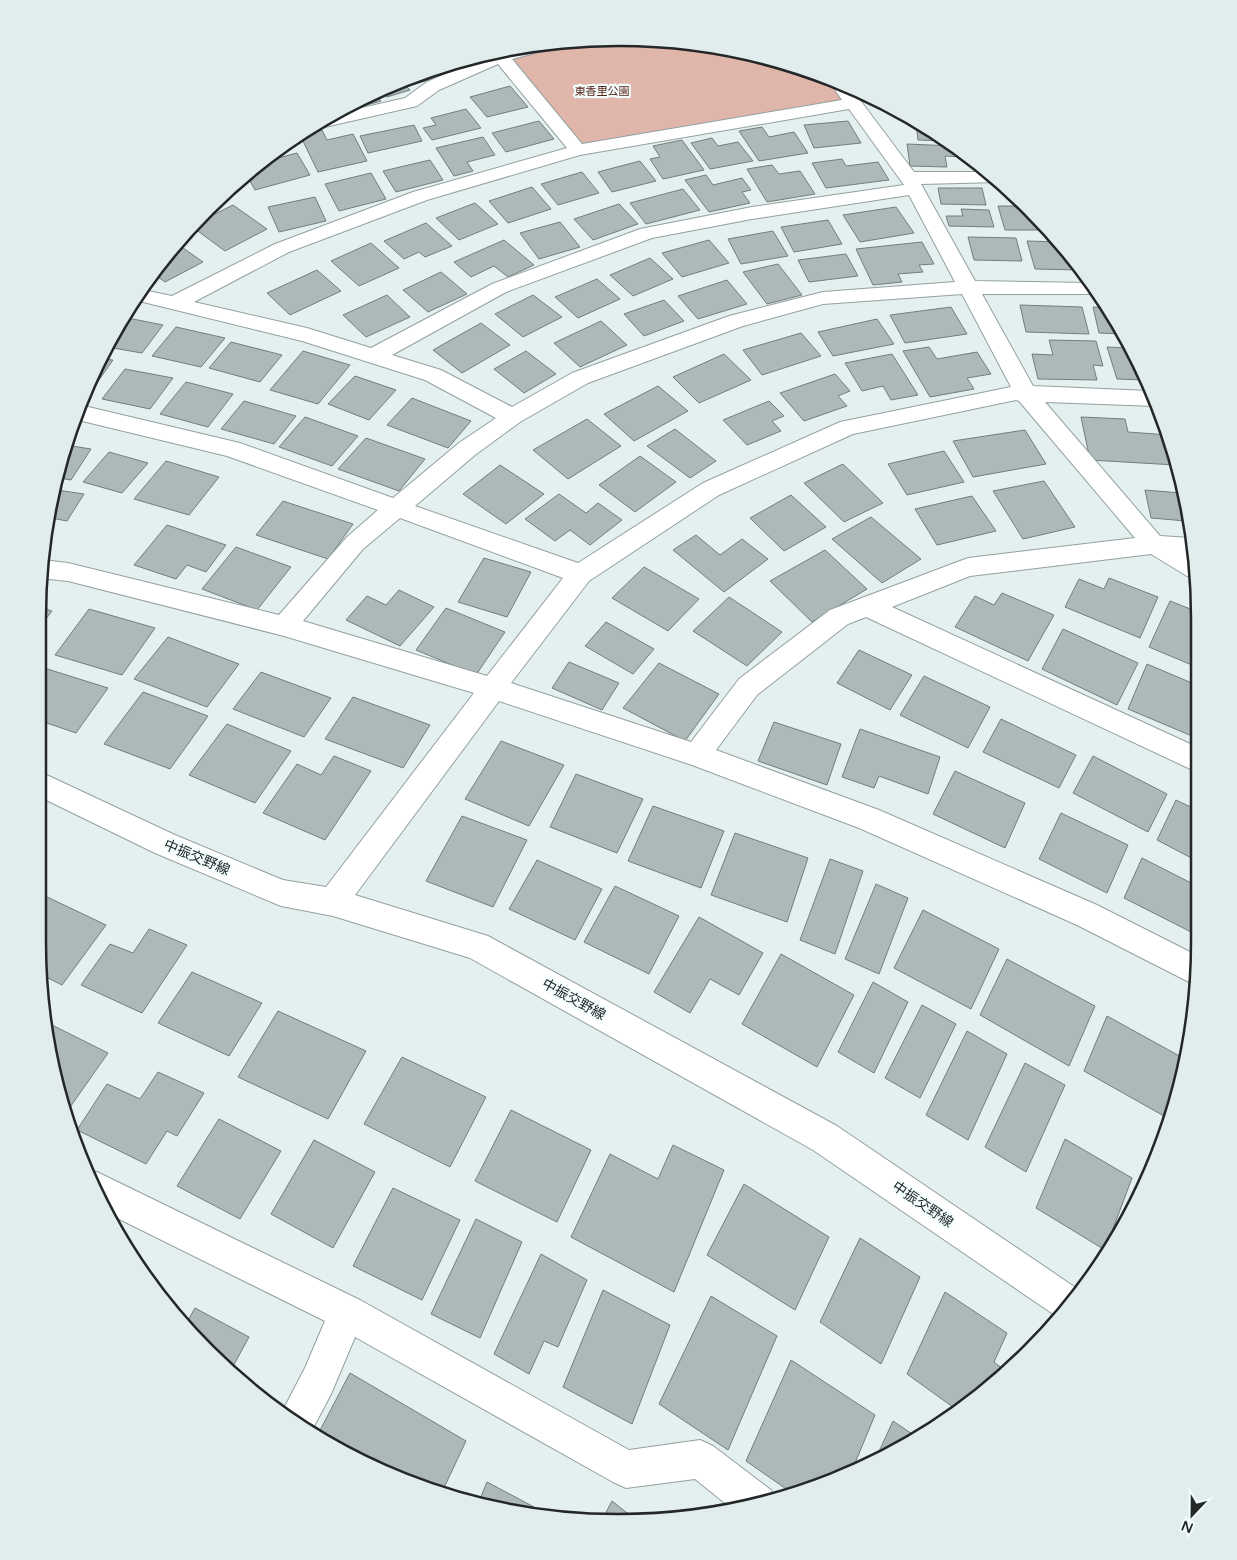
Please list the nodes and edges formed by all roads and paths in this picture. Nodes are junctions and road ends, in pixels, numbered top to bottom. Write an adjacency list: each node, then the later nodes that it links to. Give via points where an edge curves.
1 (501, 58): 6 (street)
2 (480, 64): 5 (street, via 433,86 411,102)
3 (846, 94): 4 (street)
4 (852, 103): 6 (street); 8 (street)
5 (341, 118)
6 (578, 150): 12 (street, via 420,196 282,248)
7 (984, 179): 8 (street)
8 (912, 184): 9 (street); 13 (street, via 647,233 499,288)
9 (967, 287): 10 (street); 14 (street); 17 (street, via 823,298 736,321 580,378)
10 (1085, 289)
11 (146, 297): 12 (street)
12 (175, 303): 13 (street, via 307,335)
13 (373, 356): 17 (street, via 433,375)
14 (1026, 394): 15 (street); 19 (street); 23 (street, via 1016,393 848,427 712,489)
15 (1146, 399)
16 (85, 414): 18 (street, via 232,449)
17 (512, 417): 18 (street, via 467,449)
18 (397, 508): 23 (street); 25 (street, via 355,544)
19 (1154, 545): 20 (street); 21 (street); 24 (street, via 968,567)
20 (1186, 547)
21 (1188, 565)
22 (48, 570): 25 (street)
23 (580, 574): 26 (street)
24 (867, 606): 27 (street, via 839,617 748,687); 28 (street)
25 (284, 626): 26 (street)
26 (493, 688): 27 (street); 30 (street)
27 (697, 755): 31 (street, via 869,819 1086,915)
28 (1191, 757)
29 (46, 787): 30 (street, 中振交野線, via 166,844 281,893)
30 (333, 902): 33 (street, 中振交野線, via 477,946 825,1138)
31 (1190, 968)
32 (104, 1193): 34 (street)
33 (1064, 1300)
34 (347, 1313): 35 (street); 36 (street, via 626,1469 700,1459)
35 (300, 1416)
36 (750, 1498)

